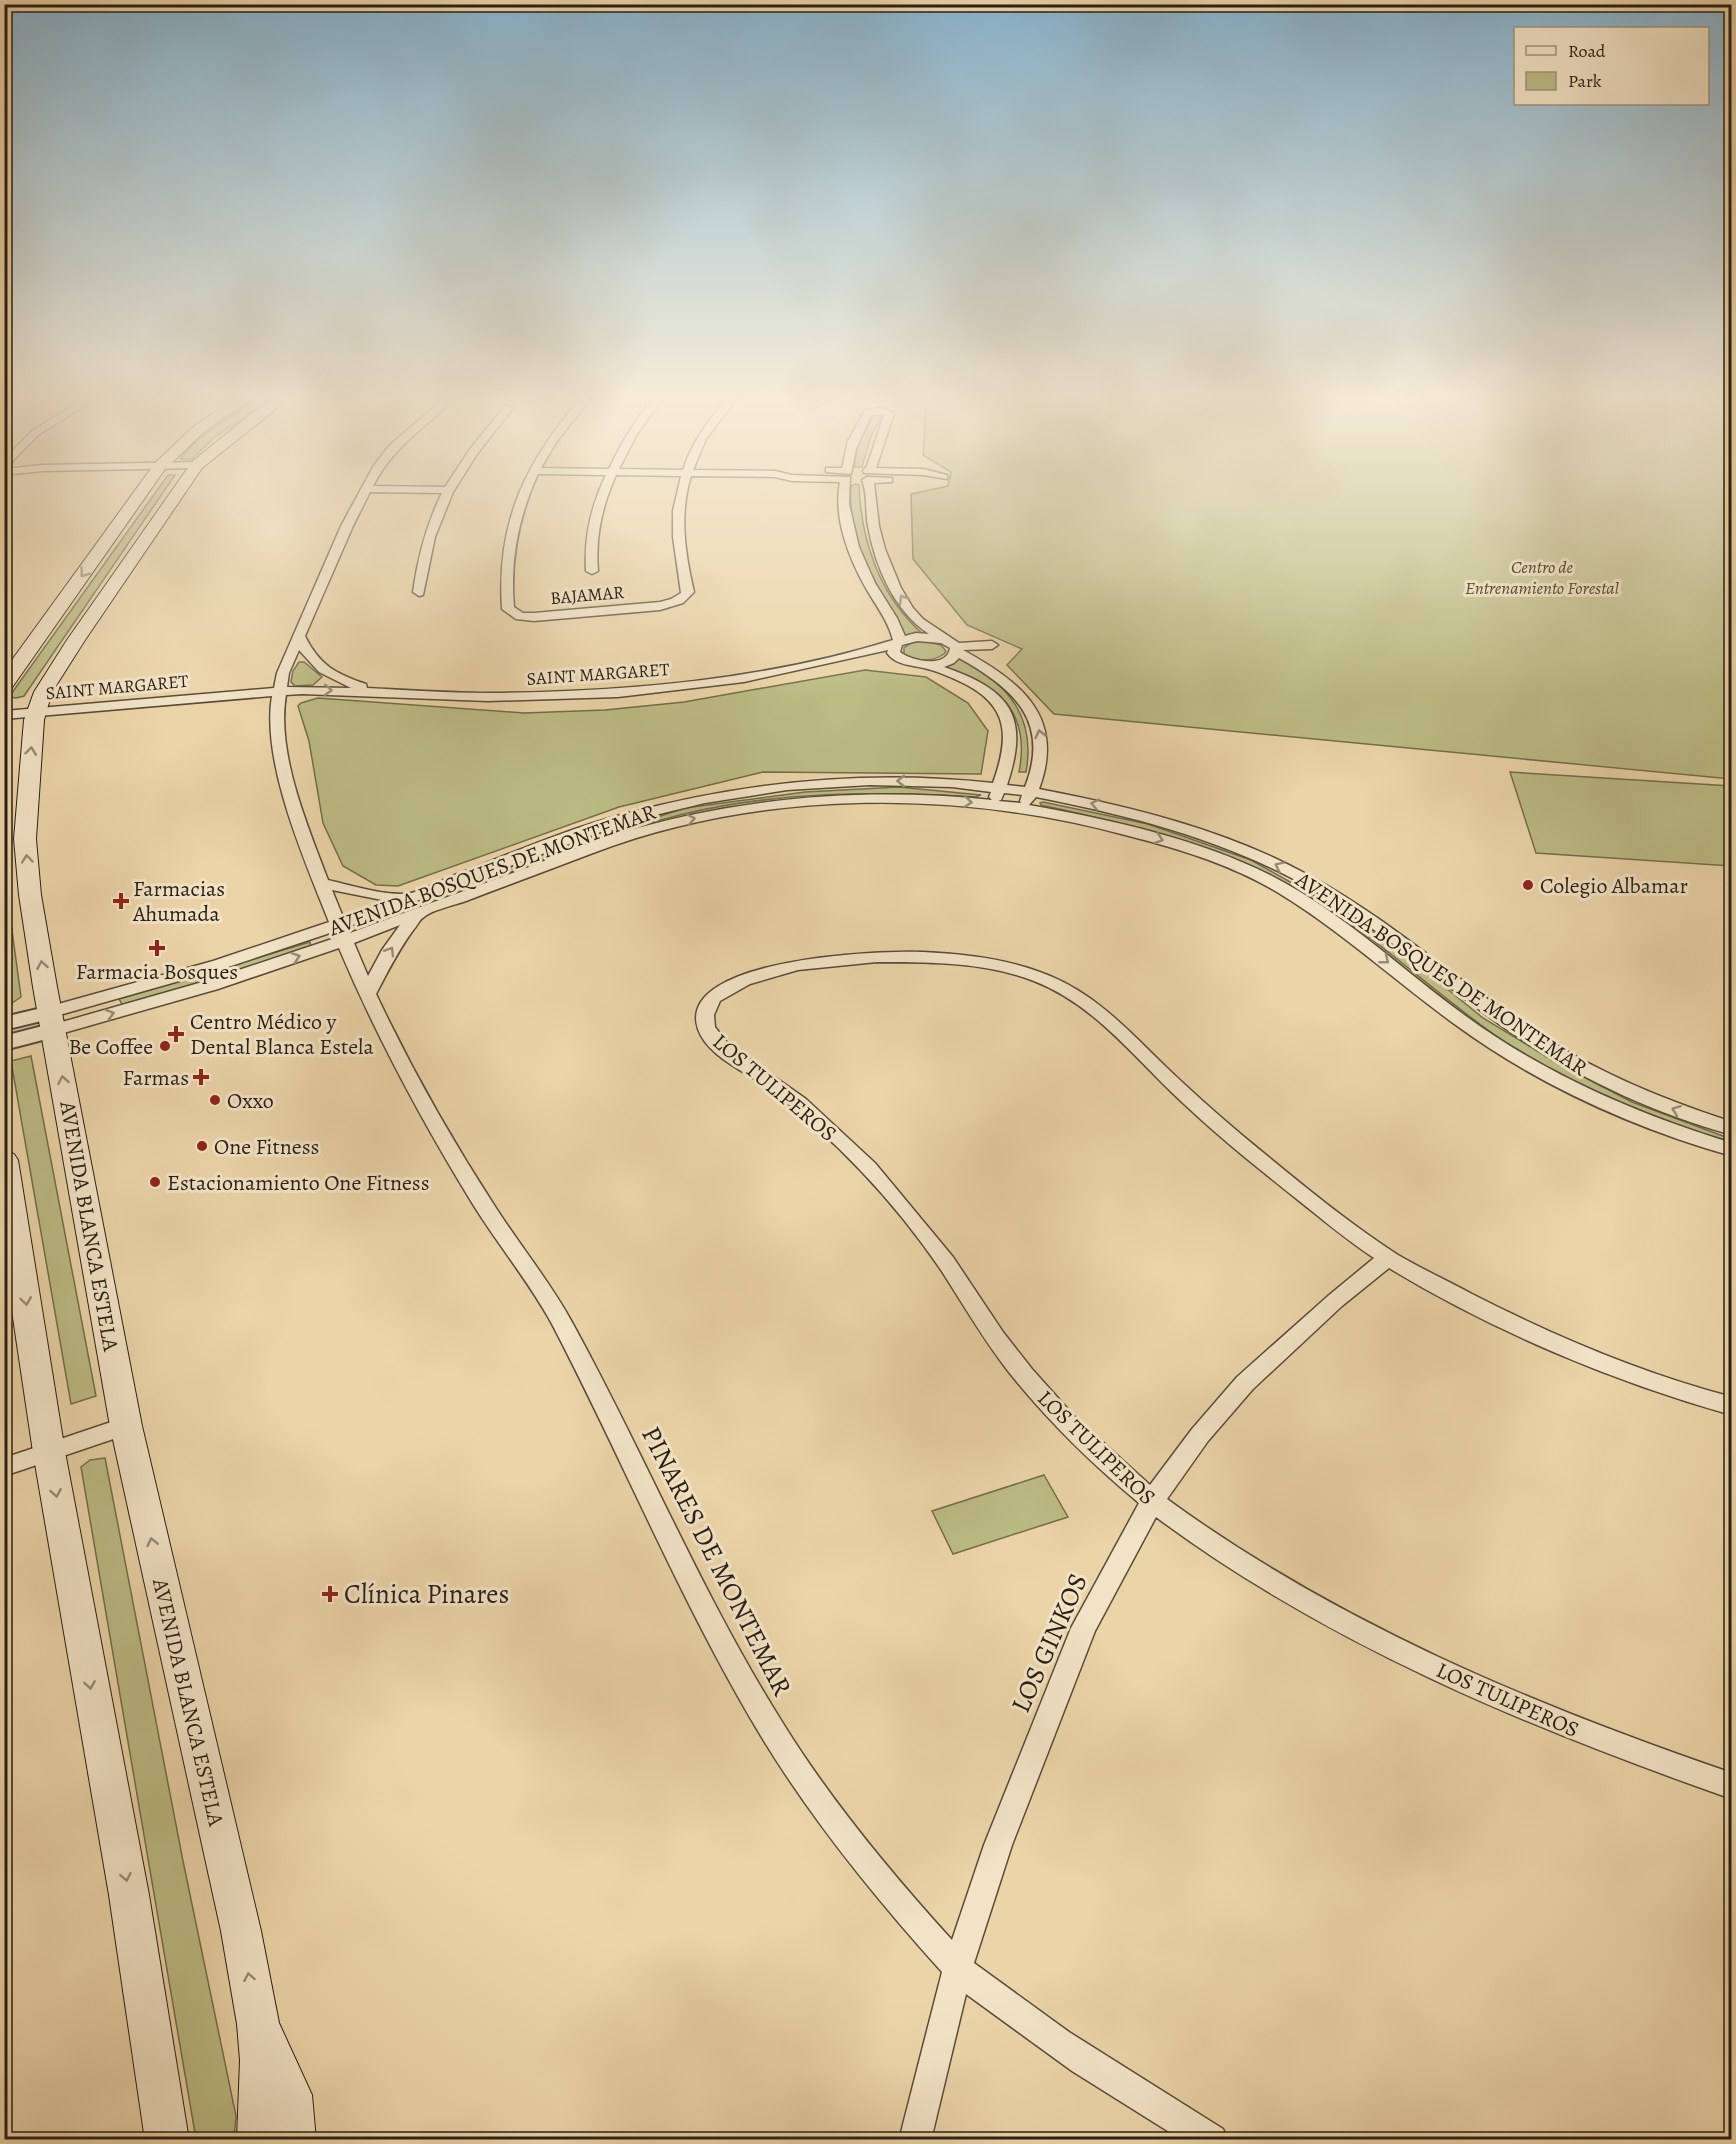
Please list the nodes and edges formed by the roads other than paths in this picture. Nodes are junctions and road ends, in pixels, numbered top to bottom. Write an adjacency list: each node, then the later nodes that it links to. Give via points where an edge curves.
1 (140, 494): 20 (main road, one-way to 20)
2 (177, 494): 23 (main road, AVENIDA BLANCA ESTELA, via 76,640 43,692)
3 (363, 494): 12 (street, PINARES DE MONTEMAR)
4 (445, 494): 11 (street, via 425,549)
5 (525, 494): 7 (street, BAJAMAR, via 515,519 504,583 510,611 534,617 660,606 686,596 677,522)
6 (601, 494): 10 (street, via 590,538)
7 (683, 494)
8 (847, 494): 14 (street, via 846,516 853,547 869,584 896,623)
9 (871, 494): 13 (street, one-way to 9, via 916,619 891,576 873,527)
10 (592, 571)
11 (418, 592)
12 (300, 638): 21 (street, PINARES DE MONTEMAR); 22 (street, SAINT MARGARET, via 303,649 323,669)
13 (944, 639): 14 (street, SAINT MARGARET, via 916,637); 16 (street)
14 (899, 642): 17 (street, via 893,653); 18 (street, SAINT MARGARET)
15 (992, 645): 16 (street)
16 (956, 649): 19 (street, via 955,656 944,662); 26 (street, one-way to 16, via 1042,756 1038,723 1006,683)
17 (904, 661): 18 (street, SAINT MARGARET); 19 (street, SAINT MARGARET)
18 (820, 662): 22 (street, SAINT MARGARET, via 734,679 607,694 488,697)
19 (926, 665): 25 (street, SAINT MARGARET, via 974,683 1004,709 1012,738)
20 (4, 685)
21 (278, 692): 22 (street, SAINT MARGARET, one-way to 22); 23 (street, SAINT MARGARET); 29 (street, PINARES DE MONTEMAR, via 280,732 291,792)
22 (377, 692)
23 (36, 711): 24 (street, SAINT MARGARET); 35 (main road, AVENIDA BLANCA ESTELA, one-way to 23, via 30,895 25,840)
24 (4, 715)
25 (1000, 787): 26 (street, AVENIDA BOSQUES DE MONTEMAR); 27 (street, SAINT MARGARET); 30 (street, AVENIDA BOSQUES DE MONTEMAR, one-way to 30, via 920,781 849,782 715,797 593,828)
26 (1032, 791): 28 (street); 38 (street, AVENIDA BOSQUES DE MONTEMAR, one-way to 26, via 1652,1100 1564,1058 1511,1024 1362,914 1275,864 1175,825)
27 (994, 804): 28 (street, AVENIDA BOSQUES DE MONTEMAR); 31 (street, AVENIDA BOSQUES DE MONTEMAR, one-way to 27, via 619,838 720,813 857,799)
28 (1024, 808): 39 (street, AVENIDA BOSQUES DE MONTEMAR, one-way to 39, via 1126,829 1186,848 1277,885 1330,919 1460,1019 1524,1061 1600,1101)
29 (321, 883): 30 (street); 32 (street, PINARES DE MONTEMAR)
30 (407, 898): 32 (street, AVENIDA BOSQUES DE MONTEMAR)
31 (418, 914): 33 (street, AVENIDA BOSQUES DE MONTEMAR); 34 (street, AVENIDA BOSQUES DE MONTEMAR, one-way to 31, via 390,950)
32 (337, 924): 33 (street, PINARES DE MONTEMAR); 35 (street, AVENIDA BOSQUES DE MONTEMAR, via 165,979)
33 (344, 941): 34 (street, PINARES DE MONTEMAR); 35 (street, AVENIDA BOSQUES DE MONTEMAR, one-way to 33, via 212,985)
34 (368, 993): 49 (street, PINARES DE MONTEMAR, via 409,1079 483,1204 556,1311 754,1701 842,1832)
35 (52, 1021): 36 (street, AVENIDA BOSQUES DE MONTEMAR); 37 (street, AVENIDA BOSQUES DE MONTEMAR); 44 (main road, AVENIDA BLANCA ESTELA, one-way to 35)
36 (4, 1024)
37 (4, 1043)
38 (1731, 1129)
39 (1731, 1150)
40 (4, 1160): 41 (main road)
41 (10, 1224): 45 (main road, one-way to 45)
42 (1388, 1258): 43 (street, LOS TULIPEROS, via 1556,1344); 47 (street, LOS GINKOS, via 1245,1383 1200,1435); 47 (street, LOS TULIPEROS, via 1219,1126 1090,1004 1041,977 977,962 865,958 808,963 720,991 706,1011 705,1022 715,1042 804,1107 859,1159 944,1260 990,1330 1035,1387 1097,1452)
43 (1731, 1406)
44 (126, 1426): 45 (street); 50 (main road, AVENIDA BLANCA ESTELA, one-way to 44, via 241,1931)
45 (49, 1452): 46 (street); 51 (main road, one-way to 51, via 129,1895)
46 (4, 1467)
47 (1152, 1501): 48 (street, LOS TULIPEROS, via 1264,1580 1392,1648 1610,1743); 49 (street, LOS GINKOS, via 1084,1628 998,1845)
48 (1731, 1786)
49 (957, 1969): 54 (street, LOS GINKOS); 55 (street, PINARES DE MONTEMAR, via 1116,2082)
50 (258, 2024): 52 (main road, AVENIDA BLANCA ESTELA, via 262,2061); 53 (main road, via 290,2095)
51 (168, 2139)
52 (259, 2139)
53 (294, 2139)
54 (915, 2139)
55 (1212, 2139)

